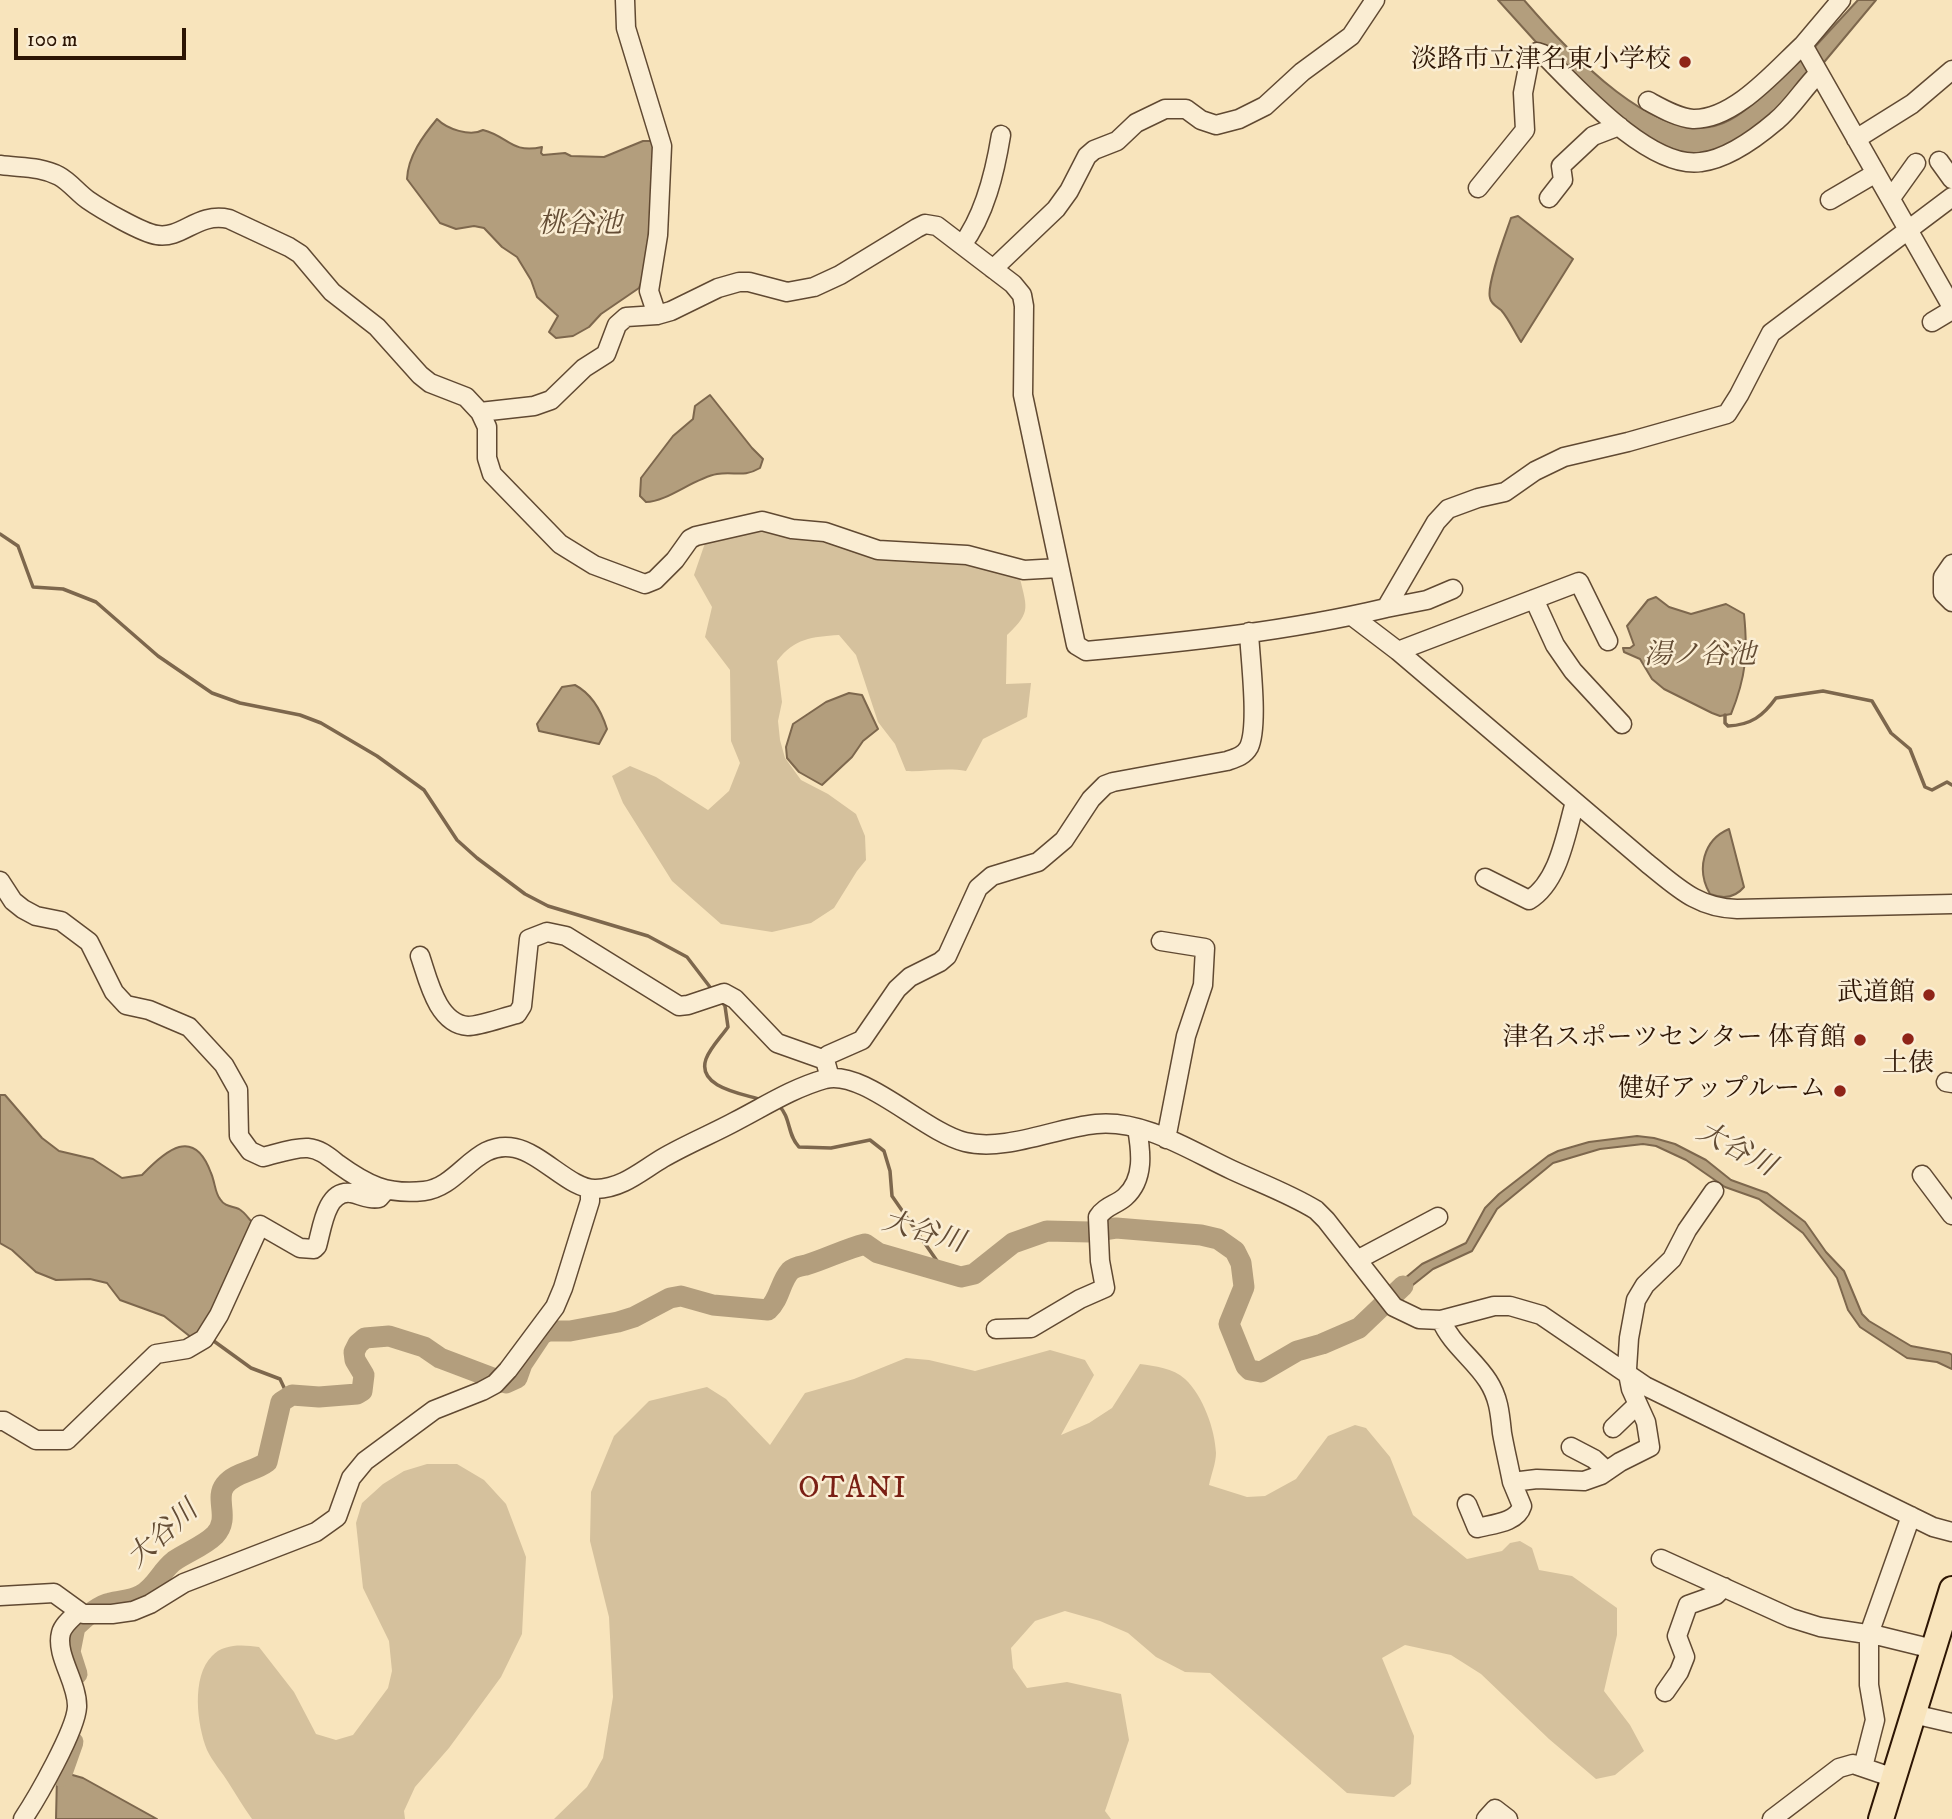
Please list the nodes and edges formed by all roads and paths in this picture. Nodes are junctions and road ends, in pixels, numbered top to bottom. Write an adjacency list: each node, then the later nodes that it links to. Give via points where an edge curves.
1 (625, 0): 25 (street, via 626,28 662,146 658,235 649,291)
2 (1375, 0): 23 (street, via 1351,36 1265,106 1216,125 1186,109 1165,109 1136,122 1117,141 1094,150 1056,209)
3 (1842, 0): 4 (street)
4 (1805, 48): 6 (street); 7 (street, via 1723,113 1691,119)
5 (1952, 70): 10 (street, via 1912,104)
6 (1817, 73): 8 (street, via 1772,125 1701,163 1675,161); 10 (street)
7 (1648, 101)
8 (1619, 127): 16 (street, via 1537,52 1530,57 1523,93 1525,130); 18 (street, via 1594,136 1560,166 1563,180)
9 (1001, 135): 22 (street, via 979,216)
10 (1856, 139): 14 (street)
11 (1940, 161): 15 (street)
12 (1916, 163): 19 (street)
13 (0, 165): 27 (street, via 58,176 91,202 149,233 166,235 219,216 289,247 310,263 332,292 377,327 420,375 466,397)
14 (1876, 173): 19 (street); 20 (street)
15 (1952, 179)
16 (1478, 188)
17 (1952, 197): 21 (street)
18 (1549, 198)
19 (1891, 198): 21 (street)
20 (1830, 200)
21 (1909, 228): 24 (street); 33 (street, via 1771,333 1727,414 1564,457 1505,492 1448,509)
22 (962, 245): 23 (street); 25 (street, via 941,228 925,224 814,287 787,292 739,282)
23 (993, 269): 29 (street, via 1013,285 1023,301 1023,395)
24 (1952, 306): 26 (street)
25 (657, 316): 27 (street, via 622,319 606,354 551,400)
26 (1932, 322)
27 (480, 412): 29 (street, via 487,427 492,474 560,544 594,565 645,584 655,580 690,539 762,522 825,532 878,550 967,555 1024,570)
28 (1952, 564): 32 (street, via 1943,577 1943,593)
29 (1059, 568): 35 (street, via 1076,645 1086,651)
30 (1453, 589): 33 (street)
31 (1534, 599): 36 (street, via 1579,582); 37 (street); 38 (street, via 1573,671)
32 (1952, 602)
33 (1386, 608): 34 (street)
34 (1352, 616): 35 (street); 37 (street)
35 (1249, 632): 45 (street, via 1253,723 1251,741 1243,754 1105,785 1065,840 1038,862 992,876 978,888 947,956 910,976 862,1040 831,1053)
36 (1608, 641)
37 (1398, 651): 39 (street)
38 (1622, 724)
39 (1575, 802): 40 (street, via 1551,876 1538,894 1529,900); 42 (street, via 1668,880 1706,905 1737,909)
40 (1485, 878)
41 (0, 881): 50 (street, via 23,909 61,921 89,942 114,992 126,1005 189,1027 224,1065 238,1090 239,1136 250,1151 262,1157 307,1148 322,1152 362,1181)
42 (1952, 904)
43 (1161, 941): 47 (street, via 1205,948 1203,985 1186,1036)
44 (419, 956): 45 (street, via 437,1003 451,1021 468,1026 517,1014 522,1006 529,939 547,932 566,936 679,1006 724,993 777,1043)
45 (827, 1069): 46 (street, via 964,1142 987,1146 1096,1124); 49 (street, via 615,1187)
46 (1137, 1128): 47 (street); 56 (street, via 1141,1165 1128,1194 1098,1217 1105,1287 1031,1328)
47 (1166, 1139): 54 (street, via 1316,1210)
48 (1922, 1175): 52 (street)
49 (590, 1189): 50 (street, via 532,1155 503,1147 484,1151 438,1188); 71 (street, via 555,1307 508,1370 495,1384 434,1410 365,1461 351,1478 337,1517 317,1532 184,1583 133,1611)
50 (386, 1191): 59 (street, via 373,1199 347,1192 339,1195 328,1209 314,1249 300,1248 260,1225 204,1339 187,1349 156,1354 67,1440 36,1440)
51 (1714, 1191): 57 (street, via 1672,1259 1636,1300)
52 (1952, 1215)
53 (1438, 1217): 54 (street)
54 (1357, 1260): 55 (street, via 1394,1307 1419,1319)
55 (1441, 1320): 57 (street, via 1494,1306 1526,1309); 63 (street, via 1490,1383 1502,1415)
56 (996, 1329)
57 (1628, 1374): 58 (street); 65 (street, via 1681,1405)
58 (1637, 1405): 60 (street); 62 (street, via 1646,1422 1650,1447)
59 (0, 1421)
60 (1613, 1428)
61 (1572, 1447): 62 (street)
62 (1607, 1471): 63 (street, via 1584,1481)
63 (1512, 1482): 64 (street, via 1522,1506 1511,1519 1477,1528)
64 (1467, 1504)
65 (1911, 1516): 66 (street); 72 (street)
66 (1952, 1532)
67 (1661, 1559): 68 (street)
68 (1724, 1587): 72 (street, via 1791,1618); 74 (street, via 1716,1595 1688,1605 1677,1636 1685,1657)
69 (1952, 1589): 73 (highway)
70 (0, 1595): 71 (street, via 54,1592)
71 (78, 1612): 79 (street, via 61,1630 60,1643 77,1708 69,1735)
72 (1869, 1634): 73 (street); 77 (street, via 1869,1685 1875,1720)
73 (1933, 1649): 75 (highway)
74 (1665, 1692)
75 (1913, 1714): 76 (street); 78 (highway)
76 (1952, 1723)
77 (1863, 1768): 78 (street); 82 (street, via 1853,1764 1839,1768)
78 (1894, 1778): 83 (highway)
79 (23, 1819)
80 (1486, 1819): 81 (street, via 1495,1809)
81 (1507, 1819)
82 (1772, 1819)
83 (1881, 1819)

